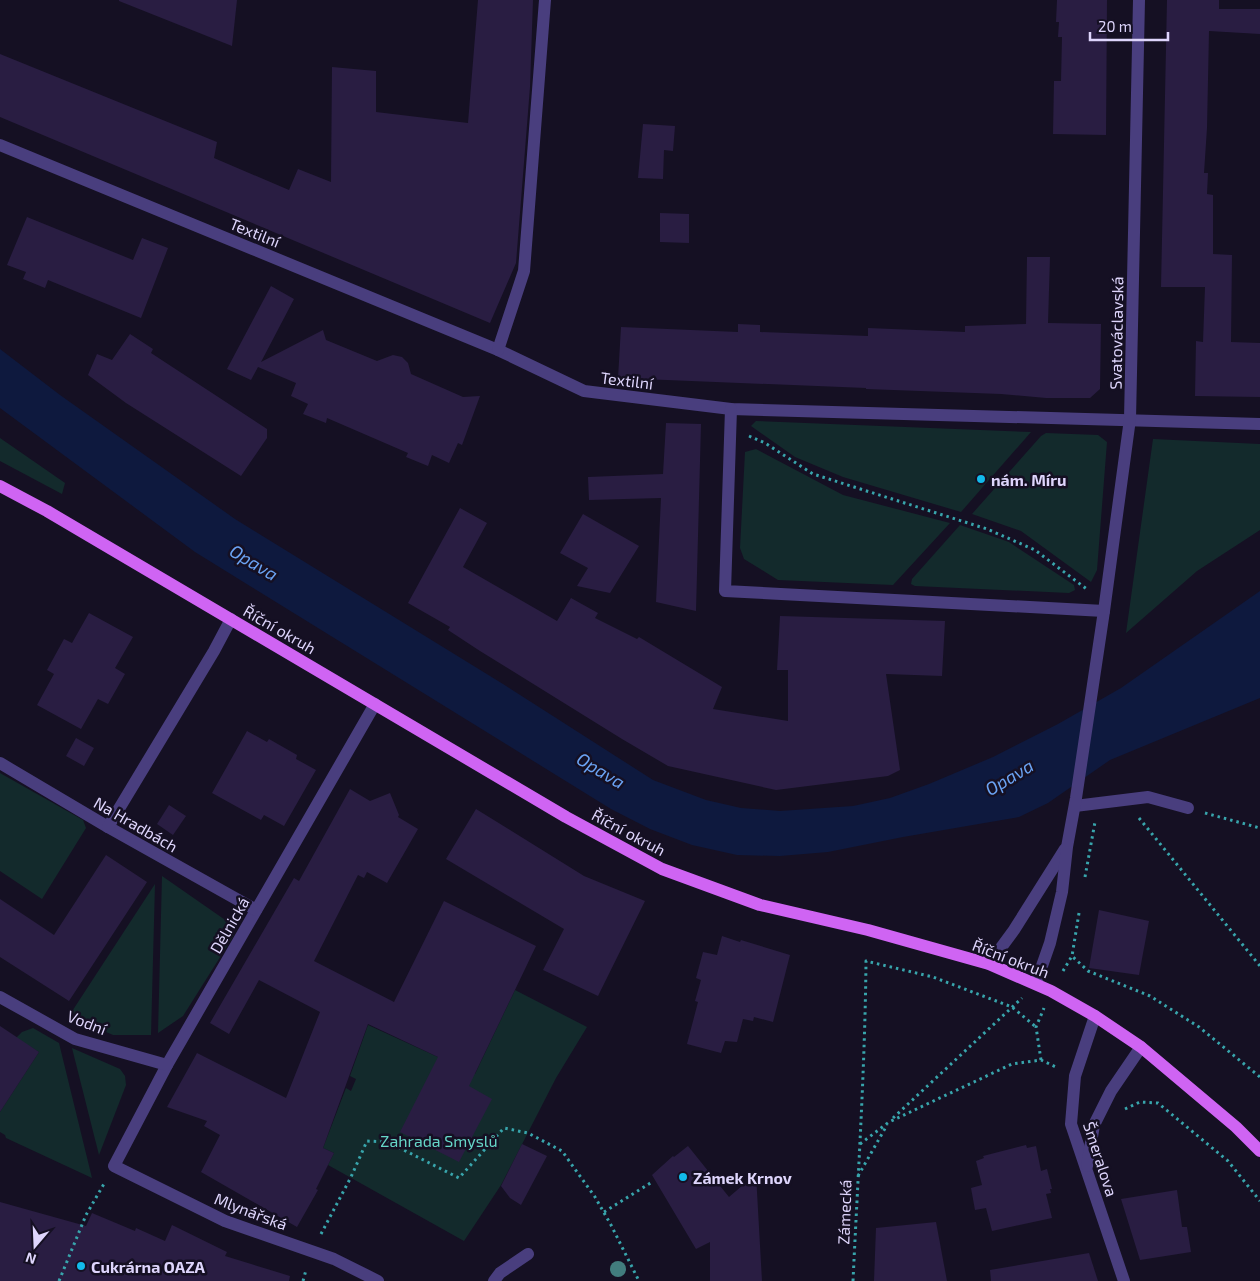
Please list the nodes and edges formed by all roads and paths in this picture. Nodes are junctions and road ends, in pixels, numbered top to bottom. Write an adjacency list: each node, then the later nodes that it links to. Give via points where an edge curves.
1 (545, 0): 4 (street, via 524,271)
2 (1138, 0): 6 (street, Svatováclavská)
3 (0, 145): 4 (street, Textilní)
4 (498, 350): 5 (street, Textilní, via 584,391)
5 (731, 409): 6 (street); 8 (street)
6 (1130, 419): 7 (street); 10 (street, Svatováclavská)
7 (1260, 424)
8 (730, 427): 10 (path, via 765,443 813,474 987,528 1035,550 1089,590); 10 (street, via 725,591)
9 (0, 486): 11 (main road, Říční okruh)
10 (1104, 611): 15 (street, Svatováclavská)
11 (231, 619): 12 (main road, Říční okruh); 18 (street)
12 (375, 704): 23 (street, Dělnická); 24 (main road, Říční okruh, via 566,817 662,868 760,905 868,930)
13 (0, 764): 18 (street, Na Hradbách)
14 (1124, 800): 16 (street); 17 (street, via 1148,797); 25 (path)
15 (1076, 802): 16 (street); 20 (street)
16 (1098, 803): 21 (path)
17 (1188, 808): 19 (path)
18 (108, 827): 23 (street, Na Hradbách)
19 (1260, 828)
20 (1067, 847): 24 (street); 26 (street, via 1062,892)
21 (1085, 879)
22 (1080, 908): 34 (path, via 1072,956 1088,971 1150,996 1199,1027)
23 (256, 910): 32 (street, Dělnická)
24 (989, 964): 26 (main road, Říční okruh)
25 (1260, 966)
26 (1036, 983): 28 (path); 29 (main road, Říční okruh)
27 (0, 997): 32 (street, Vodní, via 76,1039)
28 (1012, 1008): 30 (path); 38 (path); 39 (path, Zámecká, via 933,977 866,961 865,1060)
29 (1095, 1016): 31 (main road, Říční okruh); 33 (street, Šmeralova)
30 (1036, 1027)
31 (1141, 1047): 35 (street); 40 (main road, Říční okruh)
32 (167, 1065): 41 (street, Dělnická)
33 (1075, 1076): 38 (path, via 1041,1060 1012,1064); 42 (street, Šmeralova, via 1071,1124)
34 (1260, 1077)
35 (1111, 1091): 36 (path); 42 (street, via 1094,1125)
36 (1140, 1102): 37 (path); 45 (path, via 1158,1103 1228,1161)
37 (1118, 1112)
38 (889, 1122): 39 (path); 43 (path)
39 (859, 1145): 43 (path, Zámecká)
40 (1260, 1151)
41 (114, 1166): 47 (street, Mlynářská, via 224,1221); 49 (path, via 86,1215)
42 (1086, 1166): 54 (street, Šmeralova)
43 (858, 1177): 53 (path, Zámecká)
44 (652, 1182): 46 (path)
45 (1260, 1201)
46 (604, 1212): 47 (path, via 562,1151 528,1133 504,1128 459,1178 388,1142 367,1141); 52 (path)
47 (312, 1252): 50 (street, Mlynářská)
48 (528, 1254): 51 (street, via 500,1273)
49 (58, 1281)
50 (378, 1281)
51 (494, 1281)
52 (639, 1281)
53 (853, 1281)
54 (1124, 1281)

